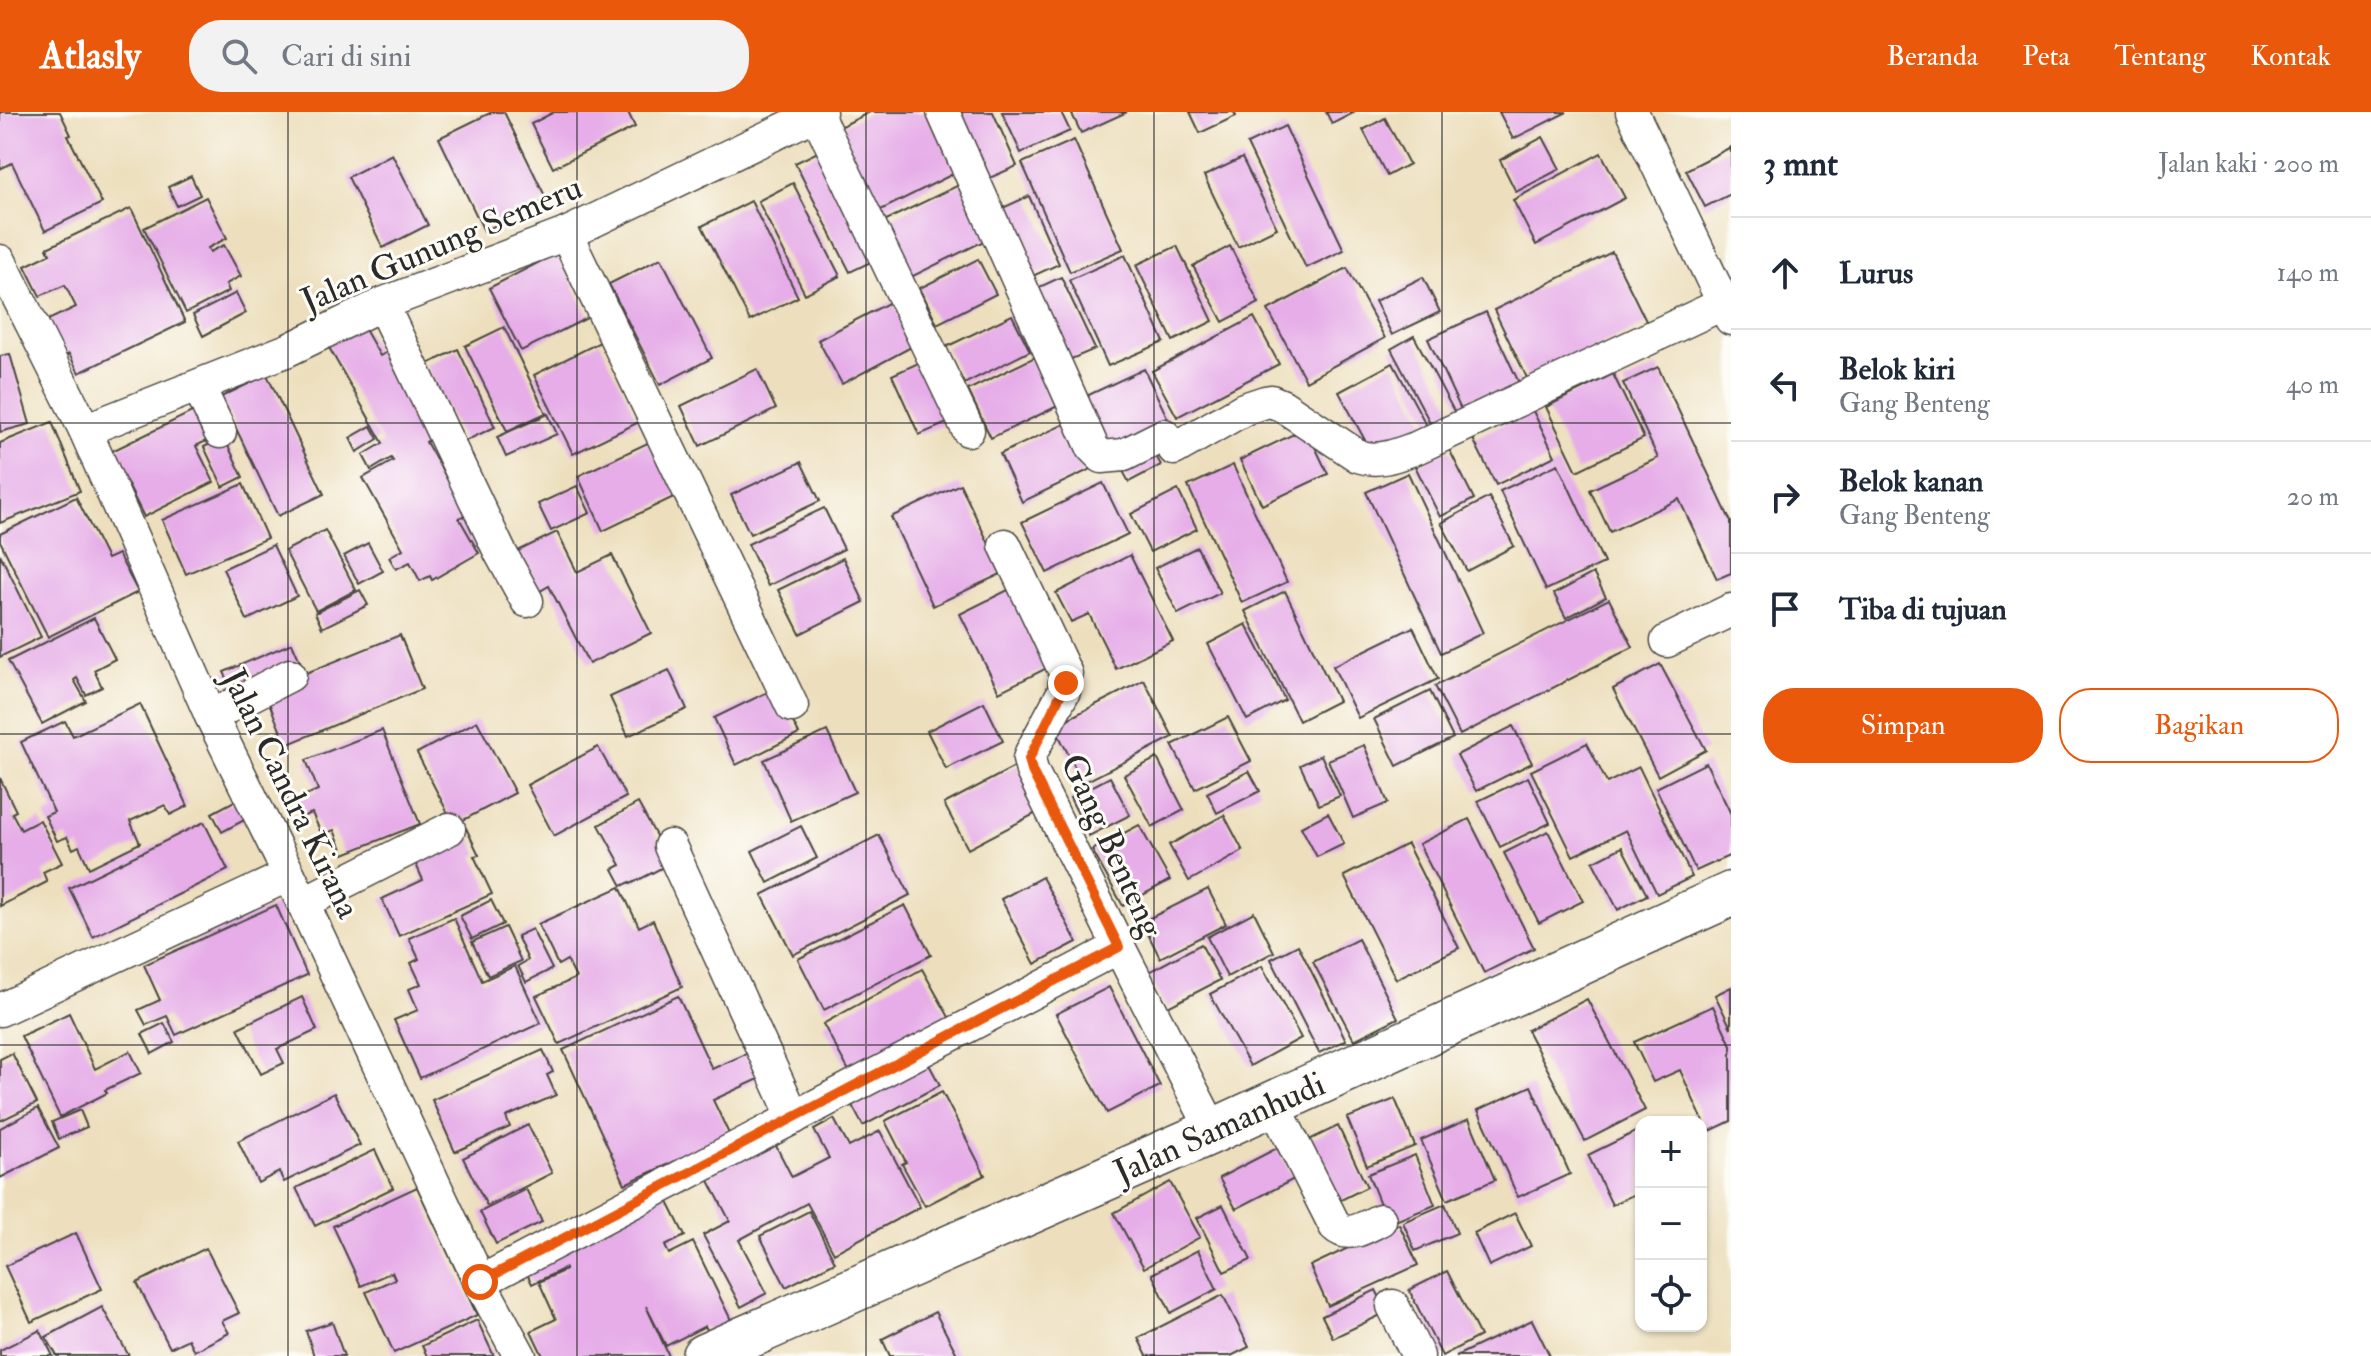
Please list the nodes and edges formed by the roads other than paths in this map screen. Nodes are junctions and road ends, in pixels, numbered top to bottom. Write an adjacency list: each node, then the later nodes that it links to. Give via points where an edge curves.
1 (943, 112): 7 (street, via 1093,448 1102,457 1124,455 1164,435 1174,449 1244,409 1271,401 1358,456 1382,459)
2 (1632, 112): 7 (street)
3 (818, 113): 4 (street, Jalan Gunung Semeru); 11 (street)
4 (566, 234): 6 (street, Jalan Gunung Semeru); 18 (street)
5 (0, 261): 8 (street, Jalan Candra Kirana)
6 (382, 304): 9 (street, Jalan Gunung Semeru); 14 (street)
7 (1729, 307)
8 (13, 319): 10 (street, Jalan Candra Kirana)
9 (199, 387): 10 (street, Jalan Gunung Semeru); 12 (street)
10 (85, 430): 19 (street, Jalan Candra Kirana)
11 (968, 430)
12 (220, 432)
13 (1005, 545): 24 (street, Gang Benteng, via 1066,674 1064,691 1031,753 1031,765)
14 (527, 601)
15 (1731, 610): 16 (street)
16 (1667, 641)
17 (290, 675): 19 (street)
18 (792, 706)
19 (211, 716): 22 (street, Jalan Candra Kirana)
20 (449, 829): 22 (street)
21 (670, 846): 27 (street)
22 (296, 889): 25 (street); 30 (street, Jalan Candra Kirana)
23 (1731, 894): 26 (street, Jalan Samanhudi)
24 (1119, 947): 27 (street); 28 (street, Gang Benteng)
25 (0, 1010)
26 (1273, 1103): 28 (street, Jalan Samanhudi); 29 (street, via 1335,1226 1351,1233)
27 (794, 1118): 30 (street)
28 (1213, 1131): 33 (street, Jalan Samanhudi)
29 (1380, 1220)
30 (480, 1282): 32 (street, Jalan Candra Kirana)
31 (1393, 1306): 34 (street)
32 (520, 1356)
33 (704, 1356)
34 (1418, 1356)

